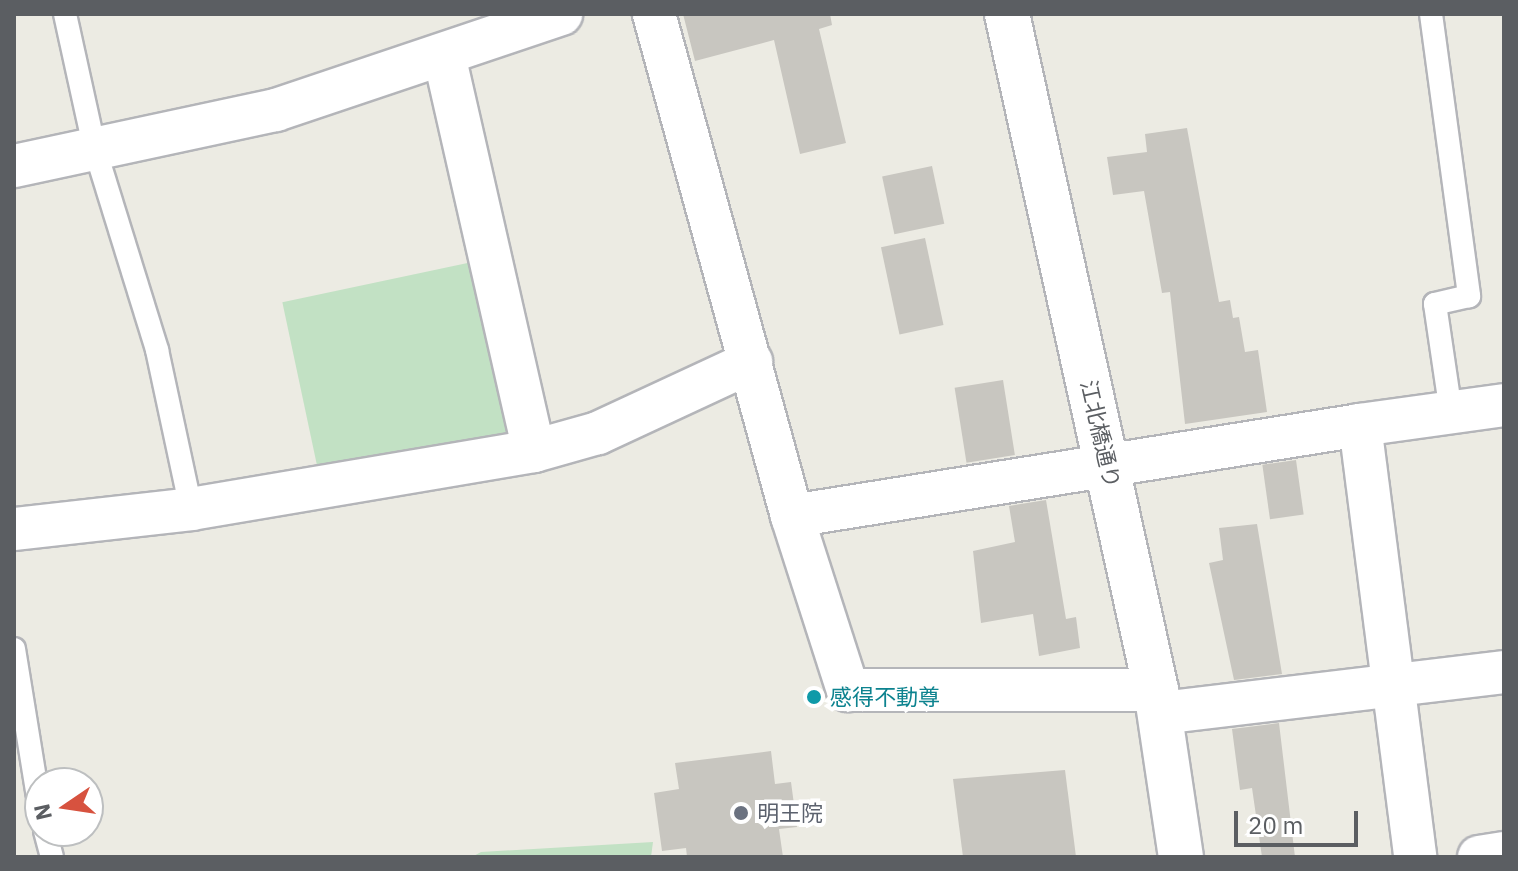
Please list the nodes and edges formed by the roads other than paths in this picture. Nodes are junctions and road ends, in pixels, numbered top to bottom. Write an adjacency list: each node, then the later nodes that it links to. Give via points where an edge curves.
1 (65, 14): 8 (lane)
2 (561, 14): 6 (street)
3 (654, 14): 10 (street)
4 (1007, 14): 15 (main road, 江北橋通り)
5 (1431, 14): 12 (lane, via 1469,296 1435,304)
6 (519, 22): 7 (street)
7 (444, 55): 8 (street, via 276,110); 14 (street)
8 (94, 146): 9 (street); 16 (lane, via 157,350)
9 (14, 166)
10 (751, 362): 14 (street, via 598,433); 17 (street)
11 (1504, 405): 12 (street)
12 (1451, 413): 13 (street)
13 (1360, 425): 15 (street); 21 (street)
14 (534, 451): 16 (street)
15 (1109, 464): 17 (street); 22 (main road, 江北橋通り)
16 (191, 509): 18 (street)
17 (792, 516): 22 (street, via 848,690)
18 (14, 529)
19 (14, 649): 23 (lane)
20 (1504, 672): 21 (street)
21 (1393, 688): 22 (street); 26 (street)
22 (1159, 702): 25 (main road, 江北橋通り)
23 (33, 767)
24 (1504, 853): 27 (street)
25 (1181, 857)
26 (1415, 857)
27 (1479, 857)

